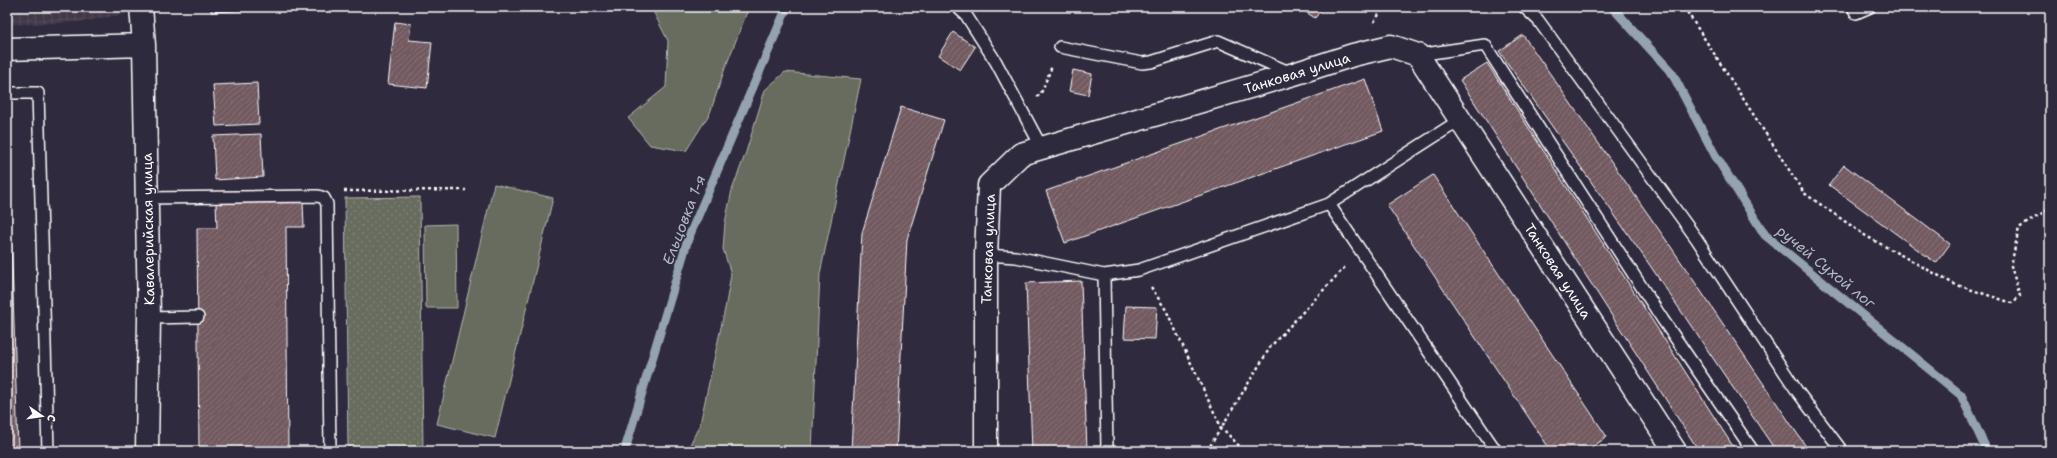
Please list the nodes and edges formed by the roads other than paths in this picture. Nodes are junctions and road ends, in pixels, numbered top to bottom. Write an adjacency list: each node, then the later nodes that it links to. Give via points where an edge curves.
1 (141, 7): 6 (street, Кавалерийская улица)
2 (957, 7): 13 (lane, via 966,15 996,62)
3 (1524, 7): 28 (lane, via 1538,20 1696,238 1797,391)
4 (1853, 7): 5 (lane, via 1856,13)
5 (1870, 7)
6 (144, 45): 8 (street); 14 (street, Кавалерийская улица)
7 (1060, 48): 10 (lane, via 1142,63 1218,41)
8 (7, 49)
9 (1418, 55): 10 (street, Танковая улица, via 1391,46); 12 (street, Танковая улица); 27 (lane, via 1485,45 1663,320)
10 (1294, 74): 13 (street, Танковая улица)
11 (7, 93): 20 (lane, via 38,93)
12 (1460, 120): 15 (lane); 26 (street, Танковая улица)
13 (1042, 148): 16 (street, Танковая улица, via 1021,154 990,185)
14 (147, 198): 19 (street, Кавалерийская улица); 22 (lane, via 324,198 327,204)
15 (1330, 204): 17 (lane, via 1140,270); 25 (lane)
16 (986, 255): 17 (lane, via 1016,258); 23 (street, Танковая улица)
17 (1104, 275): 24 (lane)
18 (198, 317): 19 (lane)
19 (149, 318): 21 (street, Кавалерийская улица)
20 (48, 451)
21 (147, 451)
22 (330, 451)
23 (986, 451)
24 (1107, 451)
25 (1496, 451)
26 (1675, 451)
27 (1754, 451)
28 (1842, 451)

